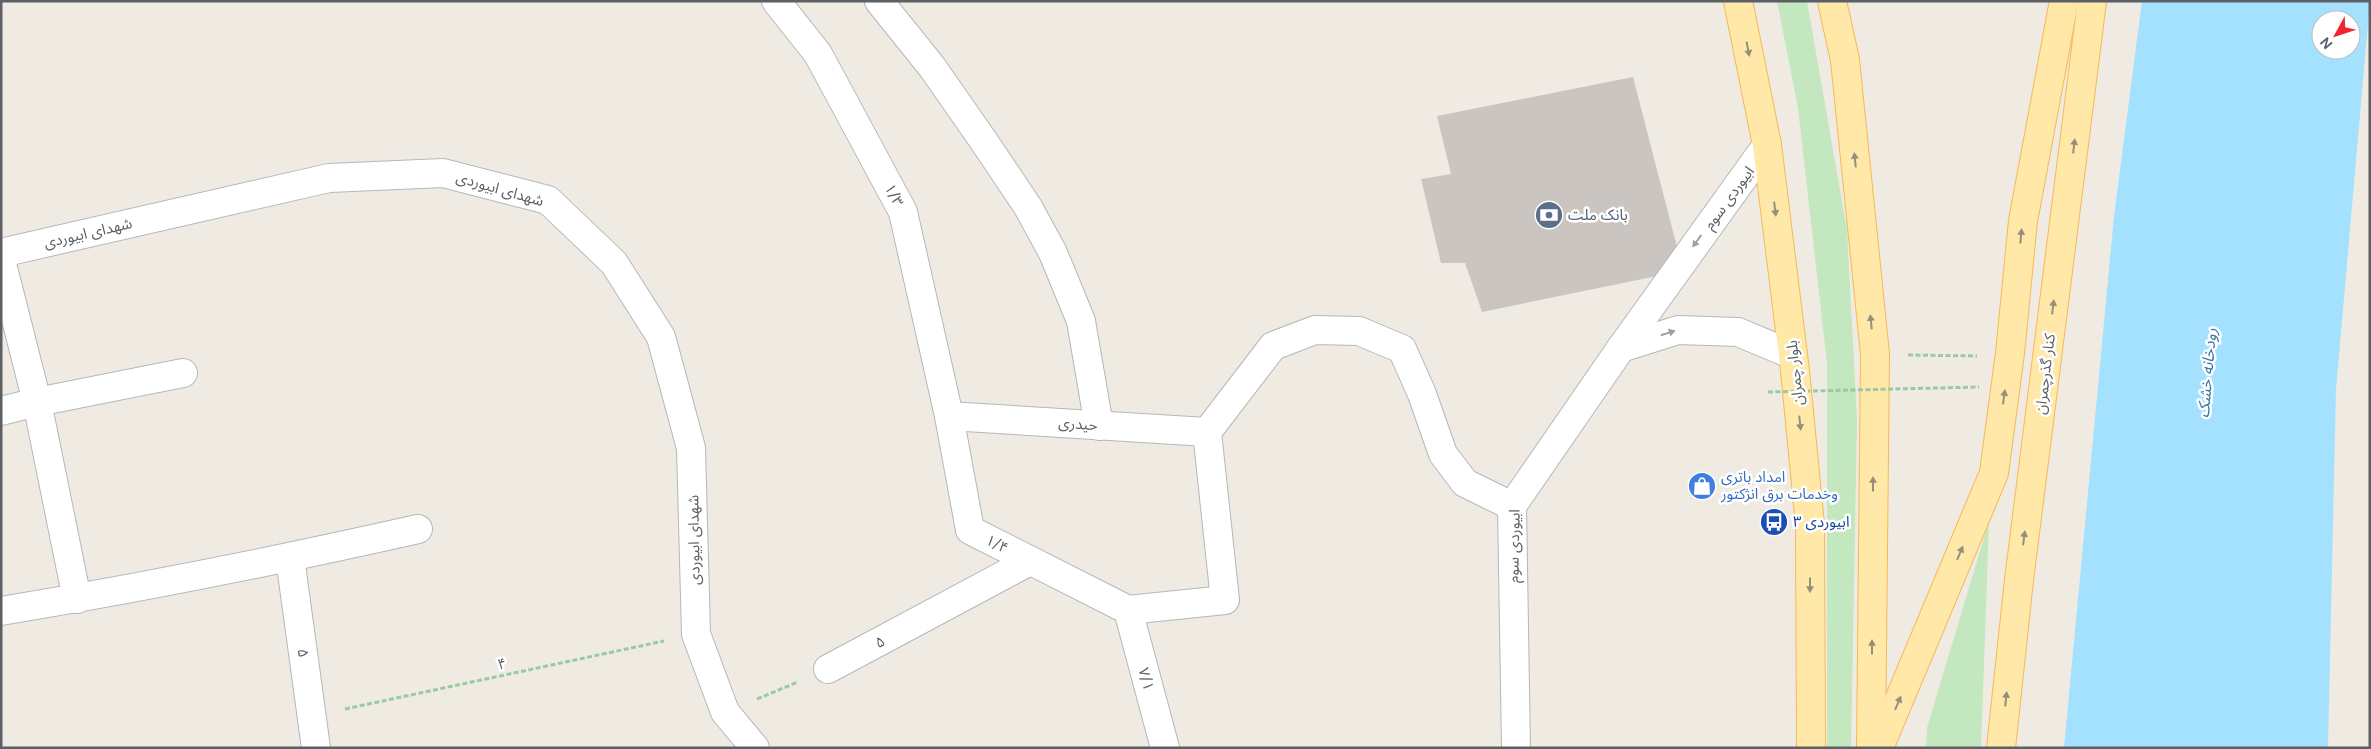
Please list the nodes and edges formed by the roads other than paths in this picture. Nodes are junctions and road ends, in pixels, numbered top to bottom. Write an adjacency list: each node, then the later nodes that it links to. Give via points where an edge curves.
1 (776, 1): 15 (street, ۱/۳, via 818,54 903,212)
2 (879, 1): 16 (street, via 932,67 988,147 1028,207 1053,253 1081,321)
3 (1738, 1): 7 (main road, بلوار چمران, one-way to 7)
4 (1832, 1): 31 (main road, one-way to 4, via 1874,354 1845,60)
5 (2064, 1): 32 (main road, one-way to 5, via 1994,473 2010,353 2022,221)
6 (2092, 1): 33 (main road, کنار گذرچمران, one-way to 6)
7 (1767, 145): 10 (street, ابیوردی سوم, one-way to 10); 11 (main road, بلوار چمران, one-way to 11)
8 (1, 253): 27 (street, شهدای ابیوردی, via 329,178 443,173 548,200 614,263 660,337 691,448 696,634 725,712)
9 (1, 260): 13 (street)
10 (1621, 348): 11 (street, one-way to 11, via 1678,330 1718,331 1738,332); 18 (street, ابیوردی سوم)
11 (1793, 355): 30 (main road, بلوار چمران, one-way to 30, via 1810,525)
12 (183, 373): 13 (street)
13 (37, 402): 14 (street); 22 (street)
14 (1, 411)
15 (949, 416): 16 (street, حیدری); 21 (street, ۱/۴, via 970,530)
16 (1099, 426): 17 (street, حیدری)
17 (1207, 432): 18 (street, via 1273,346 1315,330 1359,332 1402,349 1443,454 1466,483); 23 (street, via 1225,600)
18 (1512, 506): 29 (street, ابیوردی سوم)
19 (418, 529): 20 (street)
20 (290, 558): 22 (street); 26 (street, ۵)
21 (1030, 561): 23 (street, ۱/۴); 25 (street, ۵)
22 (77, 599): 24 (street)
23 (1128, 610): 28 (street, ۷/۱)
24 (1, 611)
25 (828, 669)
26 (316, 748)
27 (756, 748)
28 (1165, 748)
29 (1516, 748)
30 (1810, 748)
31 (1871, 748)
32 (1879, 748)
33 (2001, 748)

